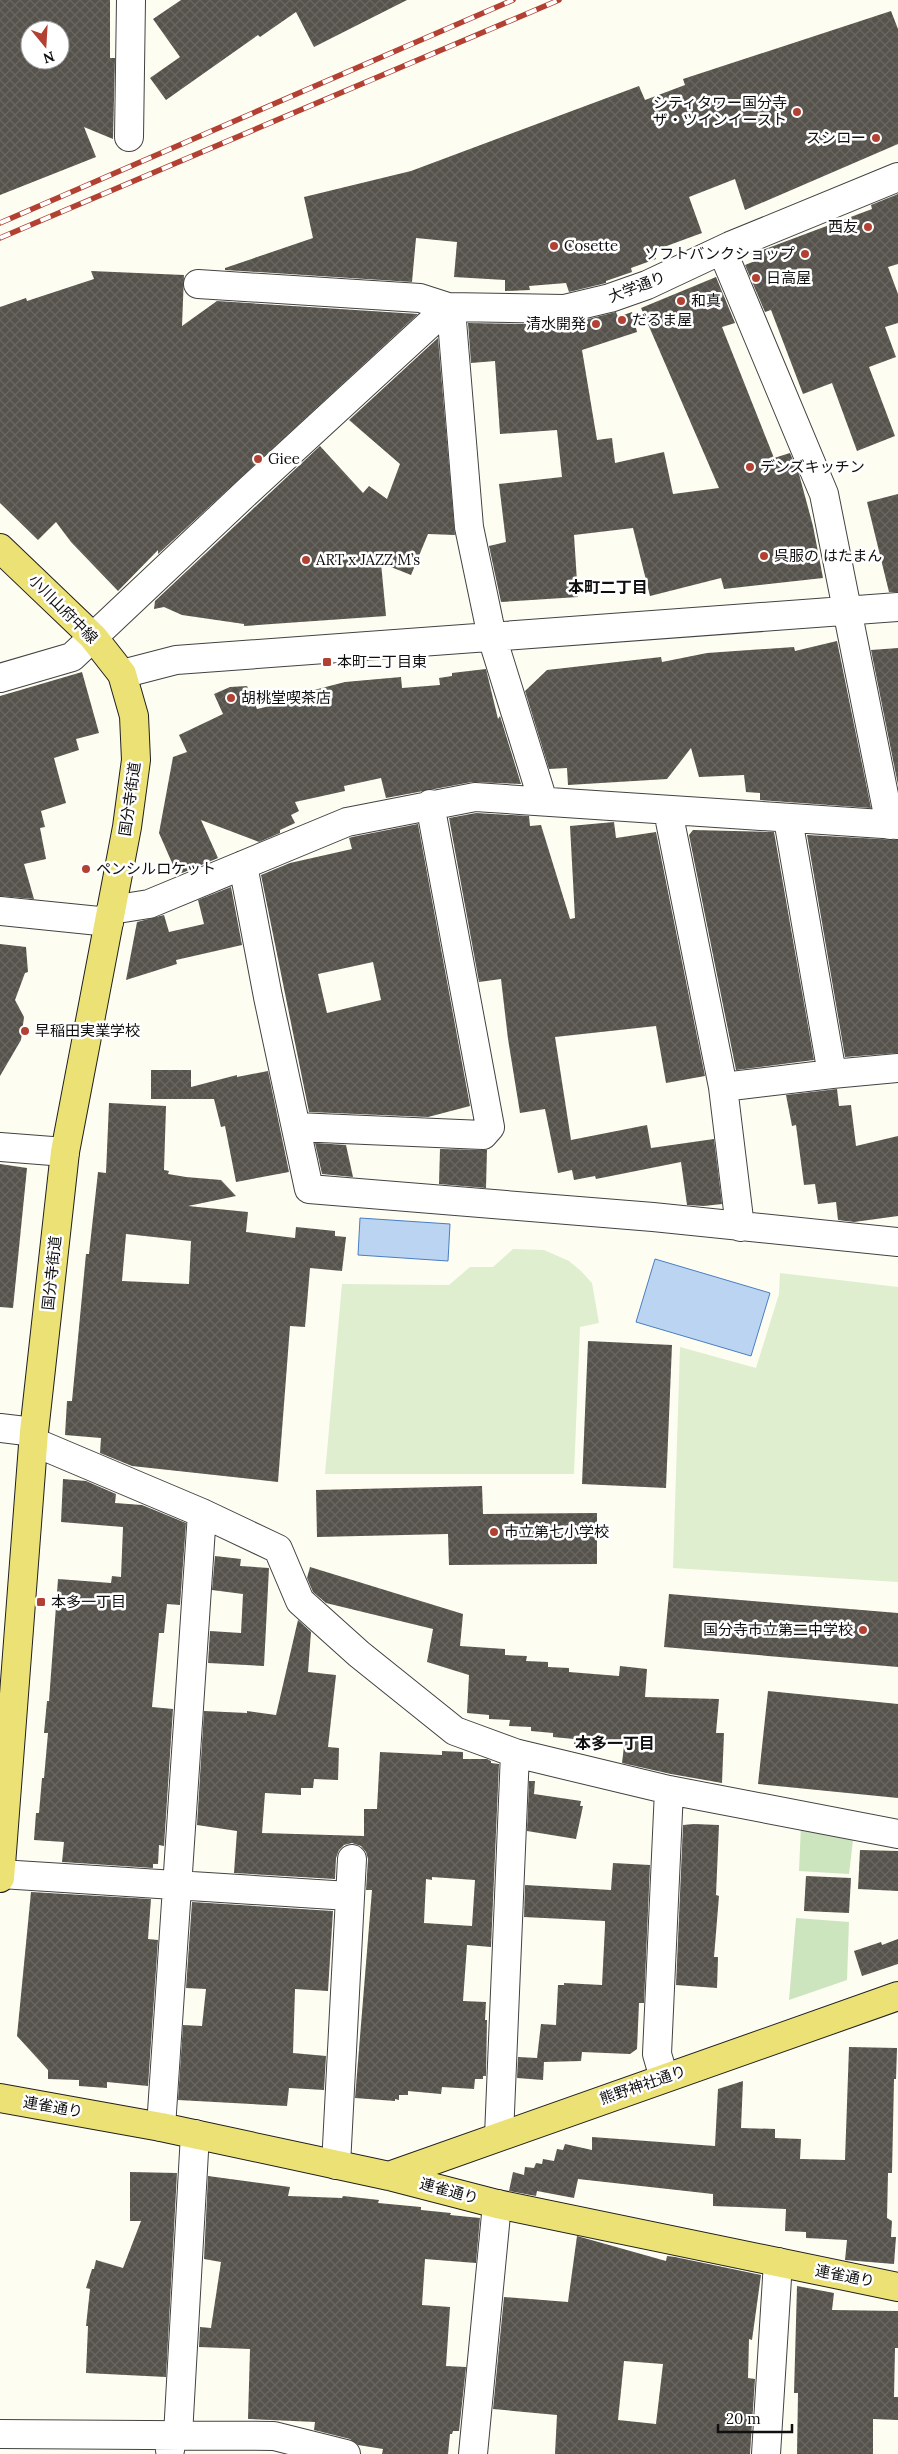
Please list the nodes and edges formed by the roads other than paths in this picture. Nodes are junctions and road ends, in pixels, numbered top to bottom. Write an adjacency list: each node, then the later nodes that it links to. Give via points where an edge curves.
1 (131, 0): 2 (street)
2 (129, 137)
3 (898, 177): 4 (street, 大学通り)
4 (722, 250): 6 (street, 大学通り, via 647,285 564,309); 9 (street, via 824,494)
5 (198, 284): 6 (street, 大学通り, via 420,298)
6 (448, 307): 10 (street); 11 (street, via 452,320 469,527)
7 (0, 548): 10 (main road, 小川山府中線)
8 (898, 606): 9 (street)
9 (847, 611): 11 (street); 18 (street)
10 (93, 637): 12 (main road, 小川山府中線); 13 (street, via 72,658)
11 (492, 637): 12 (street, via 176,660); 14 (street)
12 (122, 674): 21 (main road, 国分寺街道, via 134,716 136,760)
13 (0, 678)
14 (543, 801): 15 (street, via 475,797); 16 (street)
15 (430, 804): 19 (street, via 347,822); 25 (street, via 490,1127 483,1135)
16 (668, 812): 17 (street); 24 (street)
17 (788, 819): 18 (street); 23 (street)
18 (894, 825)
19 (243, 865): 21 (street, via 149,904); 25 (street)
20 (0, 911): 21 (street)
21 (110, 916): 27 (main road, 国分寺街道)
22 (898, 1068): 23 (street)
23 (832, 1074): 24 (street)
24 (723, 1087): 28 (street)
25 (296, 1127): 28 (street, via 309,1189)
26 (0, 1146): 27 (street)
27 (65, 1152): 31 (main road, 国分寺街道)
28 (740, 1227): 29 (street)
29 (898, 1242)
30 (0, 1428): 31 (street)
31 (34, 1437): 32 (street); 37 (main road, 国分寺街道)
32 (202, 1513): 33 (street, via 278,1549 300,1601 359,1654 455,1731); 39 (street)
33 (515, 1753): 34 (street); 46 (street)
34 (669, 1790): 35 (street); 42 (street, via 657,2054)
35 (898, 1834)
36 (352, 1859): 40 (street)
37 (0, 1874): 38 (main road, 国分寺街道); 39 (street)
38 (0, 1878)
39 (177, 1885): 40 (street); 44 (street)
40 (349, 1896): 47 (street)
41 (898, 1996): 42 (main road, 熊野神社通り)
42 (664, 2078): 46 (main road, 熊野神社通り)
43 (0, 2098): 44 (main road, 連雀通り)
44 (161, 2127): 45 (main road, 連雀通り)
45 (195, 2134): 47 (main road, 連雀通り); 53 (street)
46 (498, 2136): 48 (main road, 熊野神社通り)
47 (336, 2165): 48 (main road, 連雀通り)
48 (389, 2176): 49 (main road, 連雀通り)
49 (497, 2204): 50 (main road, 連雀通り); 55 (street)
50 (778, 2262): 51 (main road, 連雀通り); 56 (street)
51 (898, 2287)
52 (0, 2434): 53 (street)
53 (174, 2444): 54 (street, via 274,2436)
54 (346, 2454)
55 (473, 2454)
56 (766, 2454)

